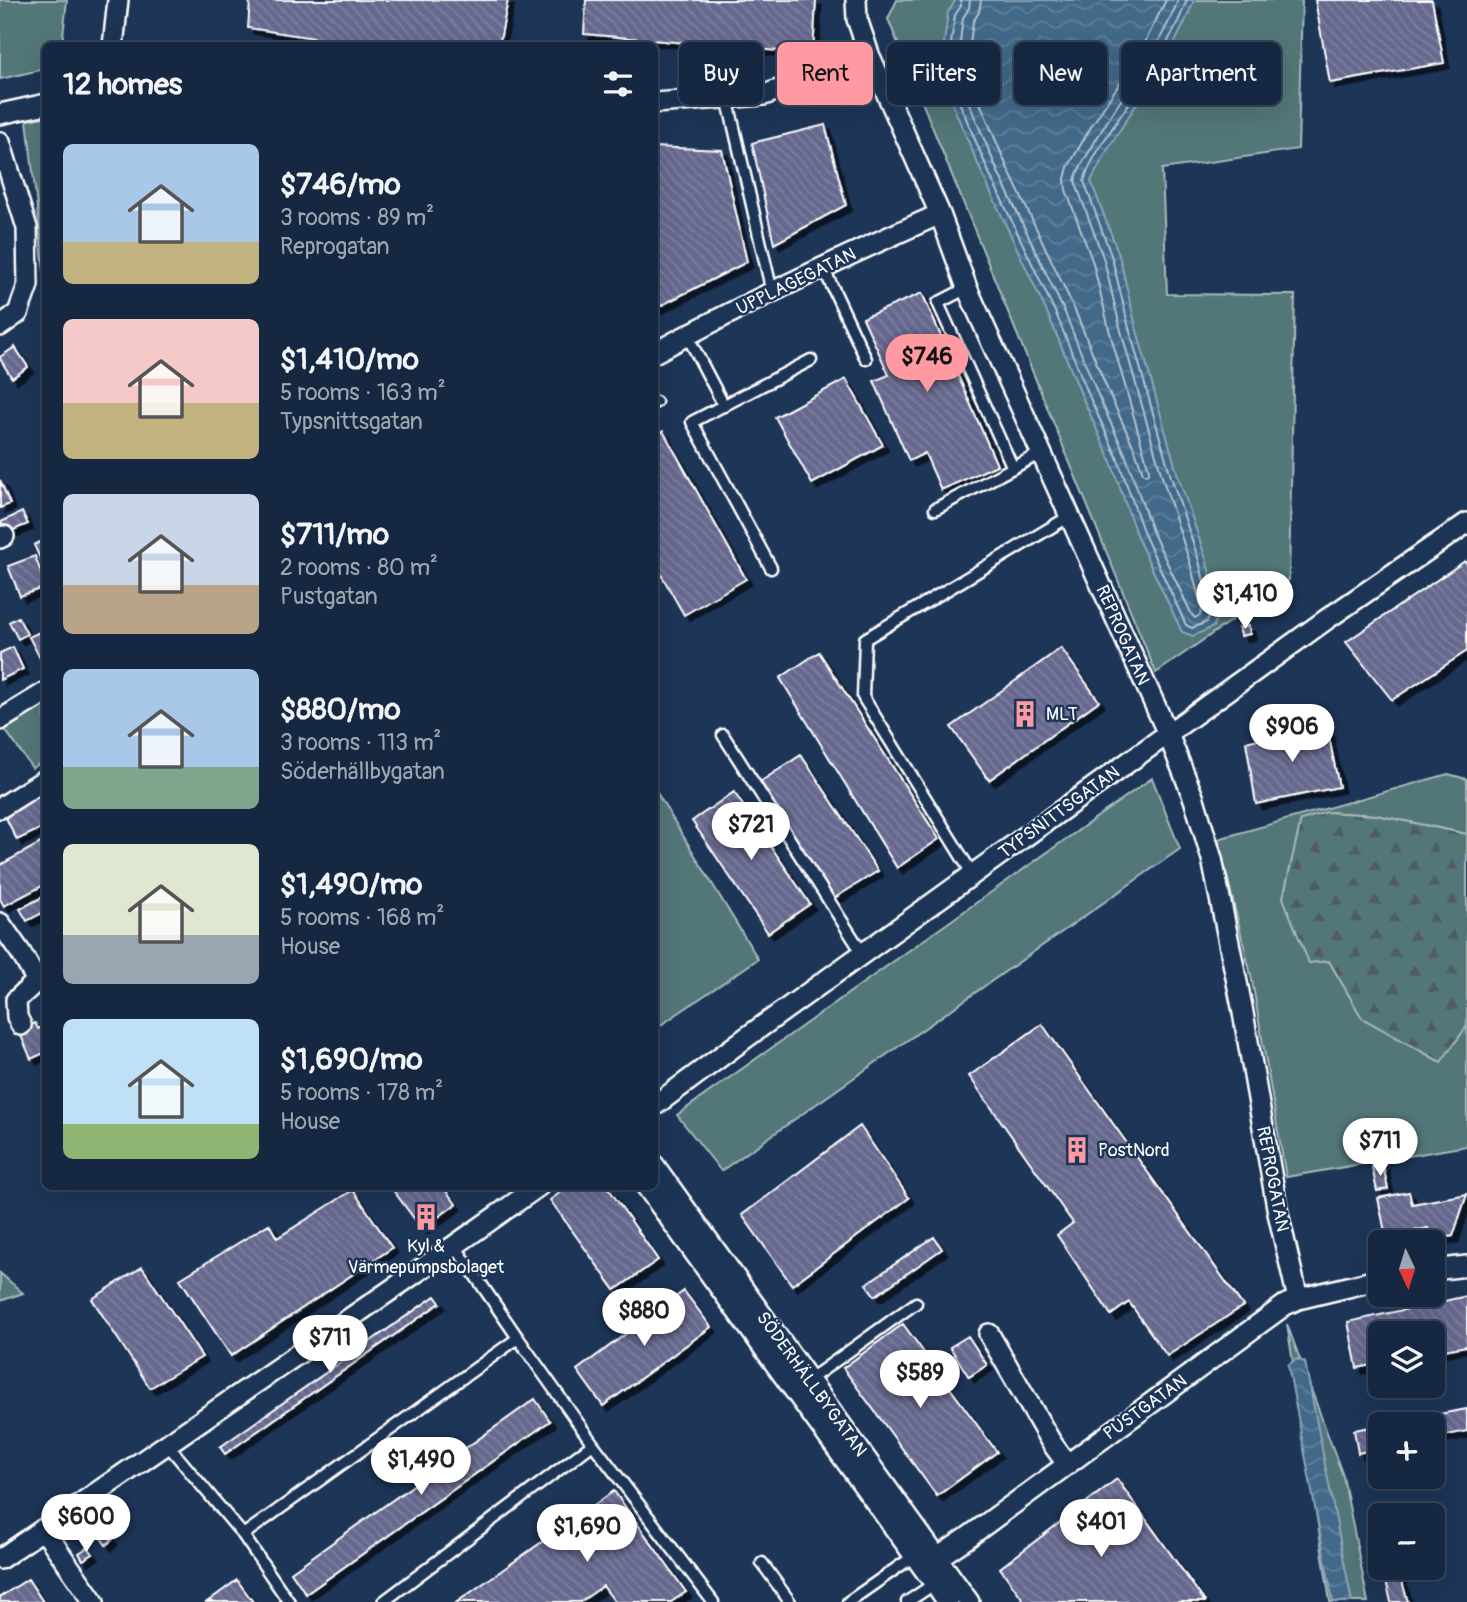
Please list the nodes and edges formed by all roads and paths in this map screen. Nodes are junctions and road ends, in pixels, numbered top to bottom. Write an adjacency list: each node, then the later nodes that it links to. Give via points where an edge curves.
1 (118, 0): 4 (street)
2 (129, 0): 5 (street)
3 (856, 0): 6 (street, REPROGATAN)
4 (113, 42)
5 (126, 42)
6 (865, 42)
7 (873, 63): 14 (street, REPROGATAN)
8 (679, 101): 9 (street)
9 (658, 103)
10 (42, 105): 12 (street)
11 (729, 105): 17 (lane)
12 (0, 114)
13 (0, 142): 18 (street, via 27,228 28,285 18,313)
14 (940, 214): 15 (street, UPPLAGEGATAN); 16 (street, REPROGATAN)
15 (822, 267): 17 (street, UPPLAGEGATAN); 21 (lane)
16 (967, 288): 24 (street, REPROGATAN); 25 (lane, via 938,303)
17 (772, 292): 19 (street, UPPLAGEGATAN)
18 (0, 326)
19 (687, 335): 20 (street, UPPLAGEGATAN); 23 (lane)
20 (658, 351)
21 (866, 359)
22 (811, 360): 23 (lane)
23 (724, 406): 29 (lane, via 692,422)
24 (1041, 453): 25 (lane); 27 (street, REPROGATAN)
25 (1013, 468): 26 (lane)
26 (935, 509)
27 (1070, 516): 32 (street, REPROGATAN); 36 (lane, via 865,639 863,697)
28 (1467, 523): 32 (street, TYPSNITTSGATAN)
29 (771, 568)
30 (42, 694): 31 (street)
31 (0, 720)
32 (1168, 734): 36 (street, TYPSNITTSGATAN); 49 (street, REPROGATAN, via 1212,859)
33 (723, 735): 38 (lane)
34 (42, 782): 35 (street)
35 (0, 808)
36 (973, 875): 38 (street, TYPSNITTSGATAN)
37 (0, 923): 39 (street)
38 (863, 954): 41 (street, TYPSNITTSGATAN)
39 (41, 979): 40 (street, via 16,1000)
40 (21, 1026)
41 (658, 1103)
42 (658, 1171): 53 (street, SÖDERHÄLLBYGATAN)
43 (527, 1190): 45 (street)
44 (649, 1190): 61 (street, SÖDERHÄLLBYGATAN)
45 (455, 1246): 52 (lane); 54 (street)
46 (1467, 1266): 47 (street)
47 (1446, 1268)
48 (1368, 1282): 49 (street, PUSTGATAN)
49 (1298, 1300): 56 (street, PUSTGATAN, via 1284,1305)
50 (916, 1303): 53 (lane)
51 (989, 1334): 56 (street)
52 (518, 1338): 55 (lane); 58 (lane)
53 (809, 1380): 61 (street, SÖDERHÄLLBYGATAN)
54 (167, 1444): 57 (street); 58 (lane)
55 (593, 1444): 64 (lane); 65 (lane)
56 (1067, 1464): 61 (street, PUSTGATAN)
57 (43, 1530): 59 (street); 62 (street)
58 (243, 1535): 63 (lane)
59 (0, 1559)
60 (762, 1563): 66 (lane)
61 (931, 1564): 67 (lane); 68 (lane); 69 (street, SÖDERHÄLLBYGATAN); 70 (street, SÖDERHÄLLBYGATAN)
62 (93, 1602)
63 (289, 1602)
64 (383, 1602)
65 (713, 1602)
66 (790, 1602)
67 (848, 1602)
68 (907, 1602)
69 (948, 1602)
70 (970, 1602)

